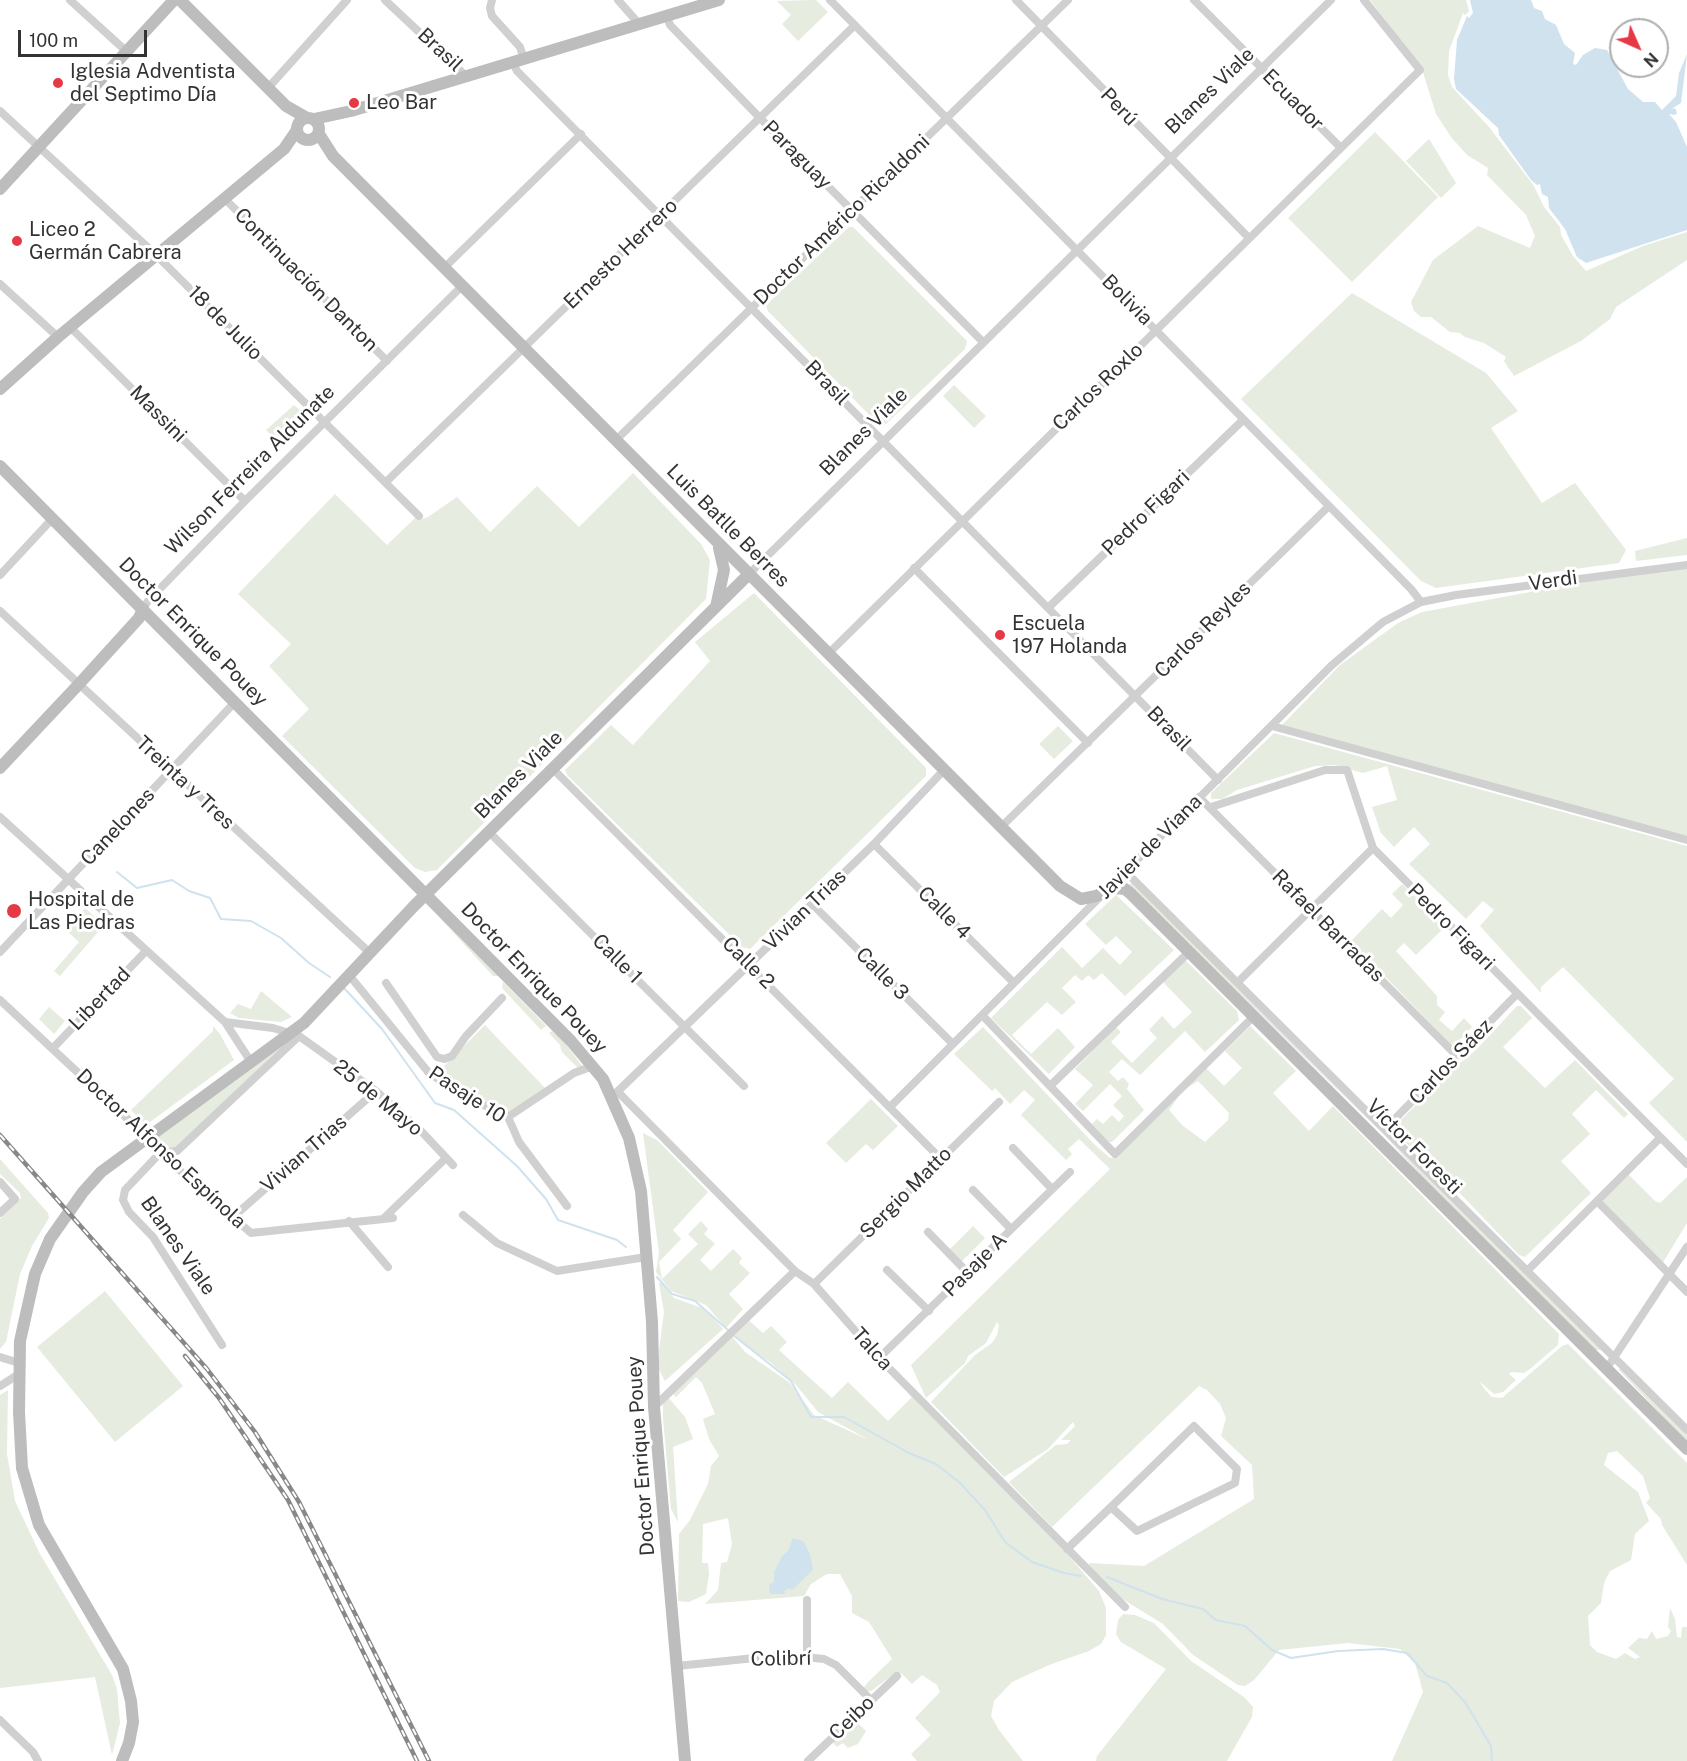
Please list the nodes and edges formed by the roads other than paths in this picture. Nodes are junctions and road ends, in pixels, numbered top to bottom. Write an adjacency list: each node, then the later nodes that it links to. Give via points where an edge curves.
1 (70, 0): 19 (street)
2 (174, 0): 19 (street)
3 (180, 0): 23 (street, Luis Batlle Berres)
4 (347, 0): 23 (street)
5 (385, 0): 22 (street, Brasil)
6 (492, 0): 20 (street, Brasil, via 492,16 520,47)
7 (618, 0): 16 (street)
8 (719, 0): 15 (street)
9 (831, 0): 17 (street, Bolivia)
10 (1016, 0): 18 (street, Perú)
11 (1068, 0): 18 (street, Doctor Américo Ricaldoni)
12 (1194, 0): 21 (street, Ecuador)
13 (1331, 0): 21 (street, Blanes Viale)
14 (1364, 0): 32 (street, Carlos Roxlo, via 1420,70)
15 (667, 17): 16 (street); 26 (street, Paraguay, via 670,25)
16 (640, 25): 20 (street)
17 (855, 25): 26 (street, Ernesto Herrero); 27 (street, Bolivia)
18 (1042, 26): 27 (street, Doctor Américo Ricaldoni); 34 (street, Perú)
19 (126, 51): 31 (street)
20 (519, 61): 22 (street); 30 (street, Brasil, via 517,71)
21 (1261, 68): 32 (street, Ecuador); 34 (street, Blanes Viale)
22 (467, 76): 28 (street)
23 (268, 88): 24 (street, Luis Batlle Berres)
24 (286, 106): 28 (street, Luis Batlle Berres); 29 (street, Luis Batlle Berres)
25 (0, 111): 31 (street, 18 de Julio)
26 (759, 117): 37 (street, Paraguay); 38 (street, Ernesto Herrero)
27 (947, 118): 37 (street, Doctor Américo Ricaldoni); 40 (street, Bolivia)
28 (315, 125): 29 (street); 29 (street); 33 (street, Luis Batlle Berres)
29 (301, 134): 33 (street, Luis Batlle Berres); 36 (street)
30 (581, 134): 38 (street, Brasil); 42 (street)
31 (39, 147): 35 (street); 41 (street, 18 de Julio)
32 (1341, 148): 39 (street, Carlos Roxlo)
33 (333, 156): 42 (street, Luis Batlle Berres)
34 (1169, 158): 39 (street, Perú); 40 (street, Blanes Viale)
35 (0, 189)
36 (225, 199): 41 (street); 51 (street, Continuación Danton)
37 (854, 211): 45 (street, Doctor Américo Ricaldoni); 49 (street, Paraguay)
38 (661, 216): 45 (street, Brasil); 50 (street, Ernesto Herrero)
39 (1249, 238): 47 (street, Carlos Roxlo)
40 (1077, 250): 47 (street, Bolivia); 49 (street, Blanes Viale)
41 (156, 255): 46 (street); 54 (street, 18 de Julio)
42 (444, 268): 44 (street, Luis Batlle Berres)
43 (0, 284): 48 (street)
44 (462, 286): 50 (street, Luis Batlle Berres); 51 (street, Wilson Ferreira Aldunate)
45 (752, 306): 55 (street, Doctor Américo Ricaldoni); 56 (street, Brasil)
46 (70, 327): 48 (street); 59 (street, Massini)
47 (1156, 330): 53 (street, Bolivia); 63 (street, Carlos Roxlo)
48 (58, 337): 52 (street)
49 (982, 341): 56 (street, Blanes Viale)
50 (524, 348): 55 (street, Luis Batlle Berres); 58 (street, Ernesto Herrero)
51 (387, 361): 54 (street, Wilson Ferreira Aldunate)
52 (0, 389)
53 (1243, 420): 60 (street, Bolivia); 70 (street, Pedro Figari)
54 (324, 422): 58 (street, 18 de Julio); 59 (street, Wilson Ferreira Aldunate)
55 (616, 440): 64 (street, Luis Batlle Berres)
56 (883, 441): 63 (street, Brasil); 68 (street, Blanes Viale)
57 (0, 466): 62 (street, Doctor Enrique Pouey)
58 (386, 482): 61 (street, 18 de Julio)
59 (245, 501): 71 (street, Wilson Ferreira Aldunate)
60 (1328, 507): 69 (street, Bolivia); 76 (street, Carlos Reyles)
61 (418, 516)
62 (53, 518): 67 (street); 71 (street, Doctor Enrique Pouey)
63 (962, 520): 66 (street, Carlos Roxlo); 70 (street, Brasil)
64 (719, 547): 68 (street, Luis Batlle Berres); 72 (street, via 723,580)
65 (1687, 565): 69 (street, Verdi, via 1492,589)
66 (914, 568): 74 (street, Carlos Roxlo); 79 (street)
67 (0, 575)
68 (748, 575): 72 (street, Blanes Viale); 74 (street, Luis Batlle Berres)
69 (1421, 602): 78 (street, Javier de Viana, via 1363,637)
70 (1049, 607): 76 (street, Brasil)
71 (143, 609): 75 (street, Wilson Ferreira Aldunate); 77 (street, Doctor Enrique Pouey)
72 (716, 610): 81 (street, Blanes Viale)
73 (0, 611): 75 (street, Treinta y Tres)
74 (828, 654): 83 (street, Luis Batlle Berres)
75 (80, 684): 80 (street, Wilson Ferreira Aldunate); 82 (street, Treinta y Tres)
76 (1137, 696): 79 (street, Carlos Reyles); 84 (street, Brasil)
77 (235, 702): 82 (street, Canelones); 96 (street, Doctor Enrique Pouey)
78 (1272, 726): 84 (street, Javier de Viana); 90 (street)
79 (1088, 743): 88 (street, Carlos Reyles)
80 (0, 768)
81 (553, 769): 89 (street, Blanes Viale); 103 (street, Calle 2)
82 (171, 770): 94 (street, Canelones); 102 (street, Treinta y Tres)
83 (944, 770): 88 (street, Luis Batlle Berres); 91 (street, Vivian Trias)
84 (1218, 780): 85 (street, Javier de Viana)
85 (1199, 797): 86 (street, Rafael Barradas); 93 (street, Javier de Viana)
86 (1210, 807): 92 (street, Pedro Figari, via 1325,770 1347,770); 98 (street, Rafael Barradas)
87 (0, 817): 94 (street)
88 (1000, 828): 95 (street, Luis Batlle Berres, via 1075,897 1087,898)
89 (489, 832): 96 (street, Blanes Viale); 115 (street, Calle 1)
90 (1687, 840)
91 (874, 843): 97 (street, Vivian Trias); 107 (street, Calle 4)
92 (1372, 848): 98 (street); 109 (street, Pedro Figari)
93 (1126, 872): 95 (street, Javier de Viana); 105 (street, Víctor Foresti)
94 (68, 880): 99 (street); 100 (street, Canelones)
95 (1106, 891): 101 (street, Víctor Foresti, via 1125,889); 107 (street, Javier de Viana)
96 (426, 895): 102 (street, Blanes Viale); 121 (street, Doctor Enrique Pouey)
97 (812, 904): 103 (street, Vivian Trias); 117 (street, Calle 3)
98 (1311, 909): 105 (street); 119 (street, Rafael Barradas)
99 (146, 951): 114 (street); 118 (street, Libertad)
100 (0, 952)
101 (1189, 952): 113 (street, Víctor Foresti); 122 (street)
102 (370, 953): 104 (street, Blanes Viale)
103 (749, 965): 115 (street, Vivian Trias); 127 (street, Calle 2)
104 (349, 975): 108 (street, Pasaje 10); 108 (street, Pasaje 10); 116 (street, Blanes Viale)
105 (1238, 982): 129 (street, Víctor Foresti)
106 (386, 983): 110 (street, via 437,1057 444,1059 452,1056)
107 (1014, 983): 112 (street, Javier de Viana)
108 (361, 987): 128 (street, Pasaje 10, via 429,1073)
109 (1517, 994): 119 (street, Carlos Sáez); 131 (street, Pedro Figari)
110 (502, 998)
111 (0, 1000): 118 (street, Doctor Alfonso Espínola)
112 (983, 1016): 117 (street, Javier de Viana); 122 (street)
113 (1255, 1016): 122 (street, via 1115,1154); 168 (street, Víctor Foresti)
114 (225, 1022): 116 (street, 25 de Mayo); 120 (street)
115 (686, 1027): 123 (street, Calle 1); 125 (street, Vivian Trias)
116 (296, 1034): 120 (street, Blanes Viale); 124 (street, 25 de Mayo); 133 (street, Blanes Viale, via 177,1151)
117 (953, 1044): 127 (street, Javier de Viana)
118 (54, 1047): 130 (street, Doctor Alfonso Espínola)
119 (1457, 1056): 129 (street, Carlos Sáez)
120 (252, 1062): 130 (street, Blanes Viale)
121 (593, 1066): 125 (street, Doctor Enrique Pouey); 128 (street, via 574,1073)
122 (1051, 1084)
123 (744, 1086)
124 (376, 1091): 134 (street, 25 de Mayo); 146 (street, Vivian Trias)
125 (615, 1094): 153 (street, Doctor Enrique Pouey, via 636,1162); 157 (street, Talca)
126 (999, 1102): 135 (street, Sergio Matto)
127 (891, 1106): 135 (street, Calle 2)
128 (508, 1117): 143 (street, Pasaje 10, via 519,1142)
129 (1385, 1129): 156 (street, Víctor Foresti)
130 (147, 1137): 133 (street, Doctor Alfonso Espínola); 167 (street, Blanes Viale, via 101,1172 72,1207 41,1256 29,1293)
131 (1660, 1137): 136 (street, Pedro Figari); 142 (street)
132 (1013, 1148): 140 (street)
133 (160, 1153): 146 (street, Doctor Alfonso Espínola); 163 (street, Blanes Viale, via 125,1190 123,1200 153,1237)
134 (446, 1158): 137 (street, 25 de Mayo); 148 (street)
135 (941, 1159): 160 (street, Sergio Matto)
136 (1687, 1164)
137 (453, 1165)
138 (1070, 1172): 140 (street, Pasaje A)
139 (0, 1182): 144 (street, via 15,1199)
140 (1052, 1189): 150 (street, Pasaje A)
141 (973, 1190): 150 (street)
142 (1597, 1202): 156 (street); 159 (street)
143 (567, 1206)
144 (0, 1213)
145 (463, 1215): 153 (street, via 497,1243 557,1271)
146 (232, 1218): 149 (street, Doctor Alfonso Espínola, via 251,1233)
147 (393, 1218): 148 (street, Doctor Alfonso Espínola)
148 (382, 1219): 149 (street, Doctor Alfonso Espínola)
149 (349, 1221): 154 (street)
150 (1011, 1229): 158 (street, Pasaje A)
151 (928, 1232): 158 (street)
152 (1687, 1247): 159 (street)
153 (646, 1257): 170 (street, Doctor Enrique Pouey)
154 (388, 1267)
155 (887, 1270): 162 (street)
156 (1528, 1270): 166 (street, Víctor Foresti)
157 (795, 1271): 160 (street, Talca); 170 (street)
158 (967, 1272): 162 (street, Pasaje A)
159 (1669, 1274): 161 (street); 166 (street)
160 (814, 1284): 165 (street, Talca)
161 (1687, 1292)
162 (928, 1311): 165 (street, Pasaje A)
163 (222, 1346)
164 (0, 1357): 167 (street)
165 (879, 1358): 174 (street, Talca)
166 (1614, 1358): 168 (street); 171 (street, Víctor Foresti)
167 (19, 1368): 169 (street); 184 (street, Blanes Viale, via 20,1454 33,1509 127,1683 132,1722)
168 (1606, 1368): 172 (street, Víctor Foresti)
169 (0, 1386)
170 (654, 1407): 178 (street, Doctor Enrique Pouey)
171 (1687, 1430)
172 (1687, 1449)
173 (1111, 1507): 173 (street, via 1194,1426 1237,1469 1235,1483 1137,1532); 174 (street)
174 (1067, 1549): 176 (street, Talca)
175 (807, 1600): 177 (street)
176 (1125, 1607)
177 (807, 1656): 178 (street, Colibrí); 180 (street, Colibrí, via 836,1665)
178 (677, 1666): 185 (street, Doctor Enrique Pouey)
179 (897, 1676): 180 (street, Ceibo)
180 (870, 1699): 182 (street, Ceibo)
181 (0, 1720): 183 (street)
182 (811, 1760)
183 (38, 1761)
184 (122, 1761)
185 (686, 1761)

